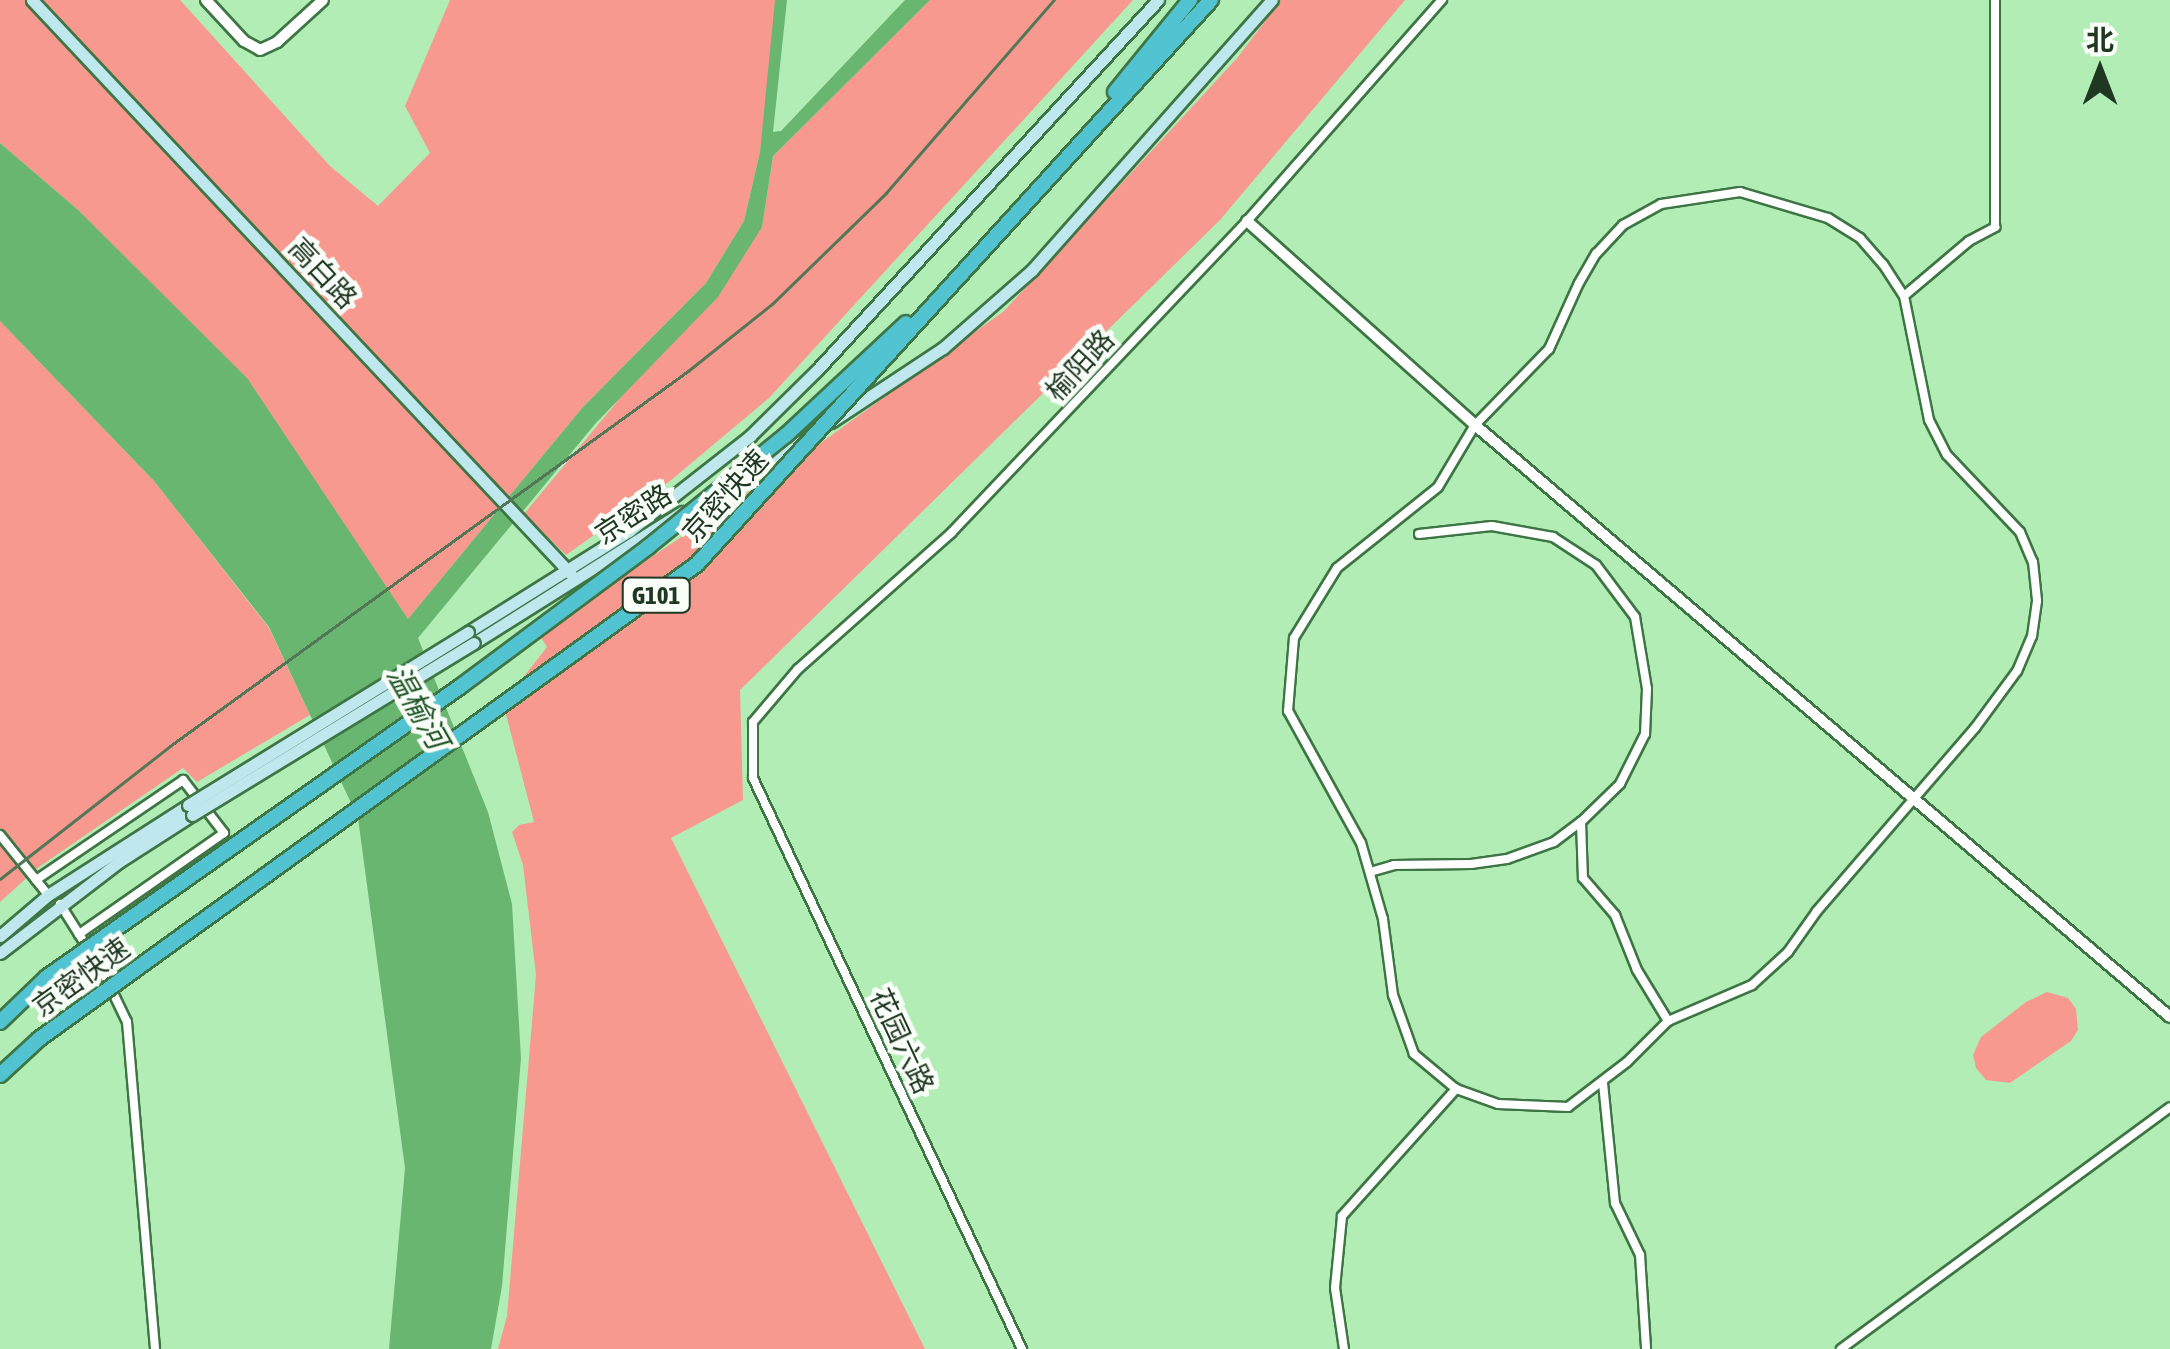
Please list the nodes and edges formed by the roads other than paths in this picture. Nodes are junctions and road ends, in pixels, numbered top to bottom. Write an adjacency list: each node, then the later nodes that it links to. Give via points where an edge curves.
1 (32, 0): 14 (main road, 高白路)
2 (206, 0): 3 (street, via 260,50)
3 (323, 0)
4 (1158, 0): 14 (main road, 京密路 / G101, via 818,370 750,436)
5 (1190, 0): 29 (highway, 京密快速 / G101, bridge, via 1043,180 907,322 786,435 648,547 47,978)
6 (1210, 0): 30 (highway, 京密快速 / G101, bridge, via 697,564 55,1028)
7 (1272, 0): 14 (main road, 京密路 / G101, via 1032,270 943,348)
8 (1442, 0): 10 (street, 榆阳路)
9 (1995, 0): 11 (street, via 1996,226)
10 (1247, 221): 12 (street); 15 (street, 榆阳路, via 952,533 798,670 754,722)
11 (1904, 296): 12 (street, via 1860,238 1814,213 1740,192 1661,204 1623,225 1596,254 1549,349); 16 (street, via 1928,420 1947,455 2020,532 2033,562 2037,601 2017,671)
12 (1475, 425): 16 (street); 20 (street, via 1438,487 1338,568 1294,638 1288,710 1361,843)
13 (1420, 534): 18 (street, via 1492,526 1553,536 1596,565 1635,618 1647,689 1645,734 1620,784)
14 (573, 576): 17 (main road, 京密路 / G101, bridge)
15 (751, 750): 35 (street, 花园六路, via 754,778)
16 (1914, 798): 27 (street); 28 (street, via 1788,952 1752,986)
17 (190, 810): 22 (main road, 京密路 / G101); 23 (main road, 京密路 / G101)
18 (1581, 822): 20 (street, via 1554,842 1507,858); 28 (street, via 1583,878 1616,916 1637,970)
19 (0, 836): 21 (street)
20 (1370, 872): 32 (street, via 1384,919 1393,995 1414,1054)
21 (36, 880): 22 (street); 24 (street, via 183,780 224,832)
22 (48, 895): 25 (main road, 京密路 / G101)
23 (60, 904): 24 (street); 26 (main road, 京密路 / G101)
24 (79, 934): 34 (street, via 128,1022)
25 (0, 936)
26 (0, 953)
27 (2170, 1017)
28 (1668, 1021): 32 (street, via 1568,1107 1498,1104)
29 (0, 1022)
30 (0, 1076)
31 (1604, 1083): 37 (street, via 1615,1202 1640,1254)
32 (1456, 1089): 36 (street, via 1342,1216 1335,1288)
33 (2170, 1107): 38 (street)
34 (155, 1349)
35 (1022, 1349)
36 (1344, 1349)
37 (1646, 1349)
38 (1841, 1349)

